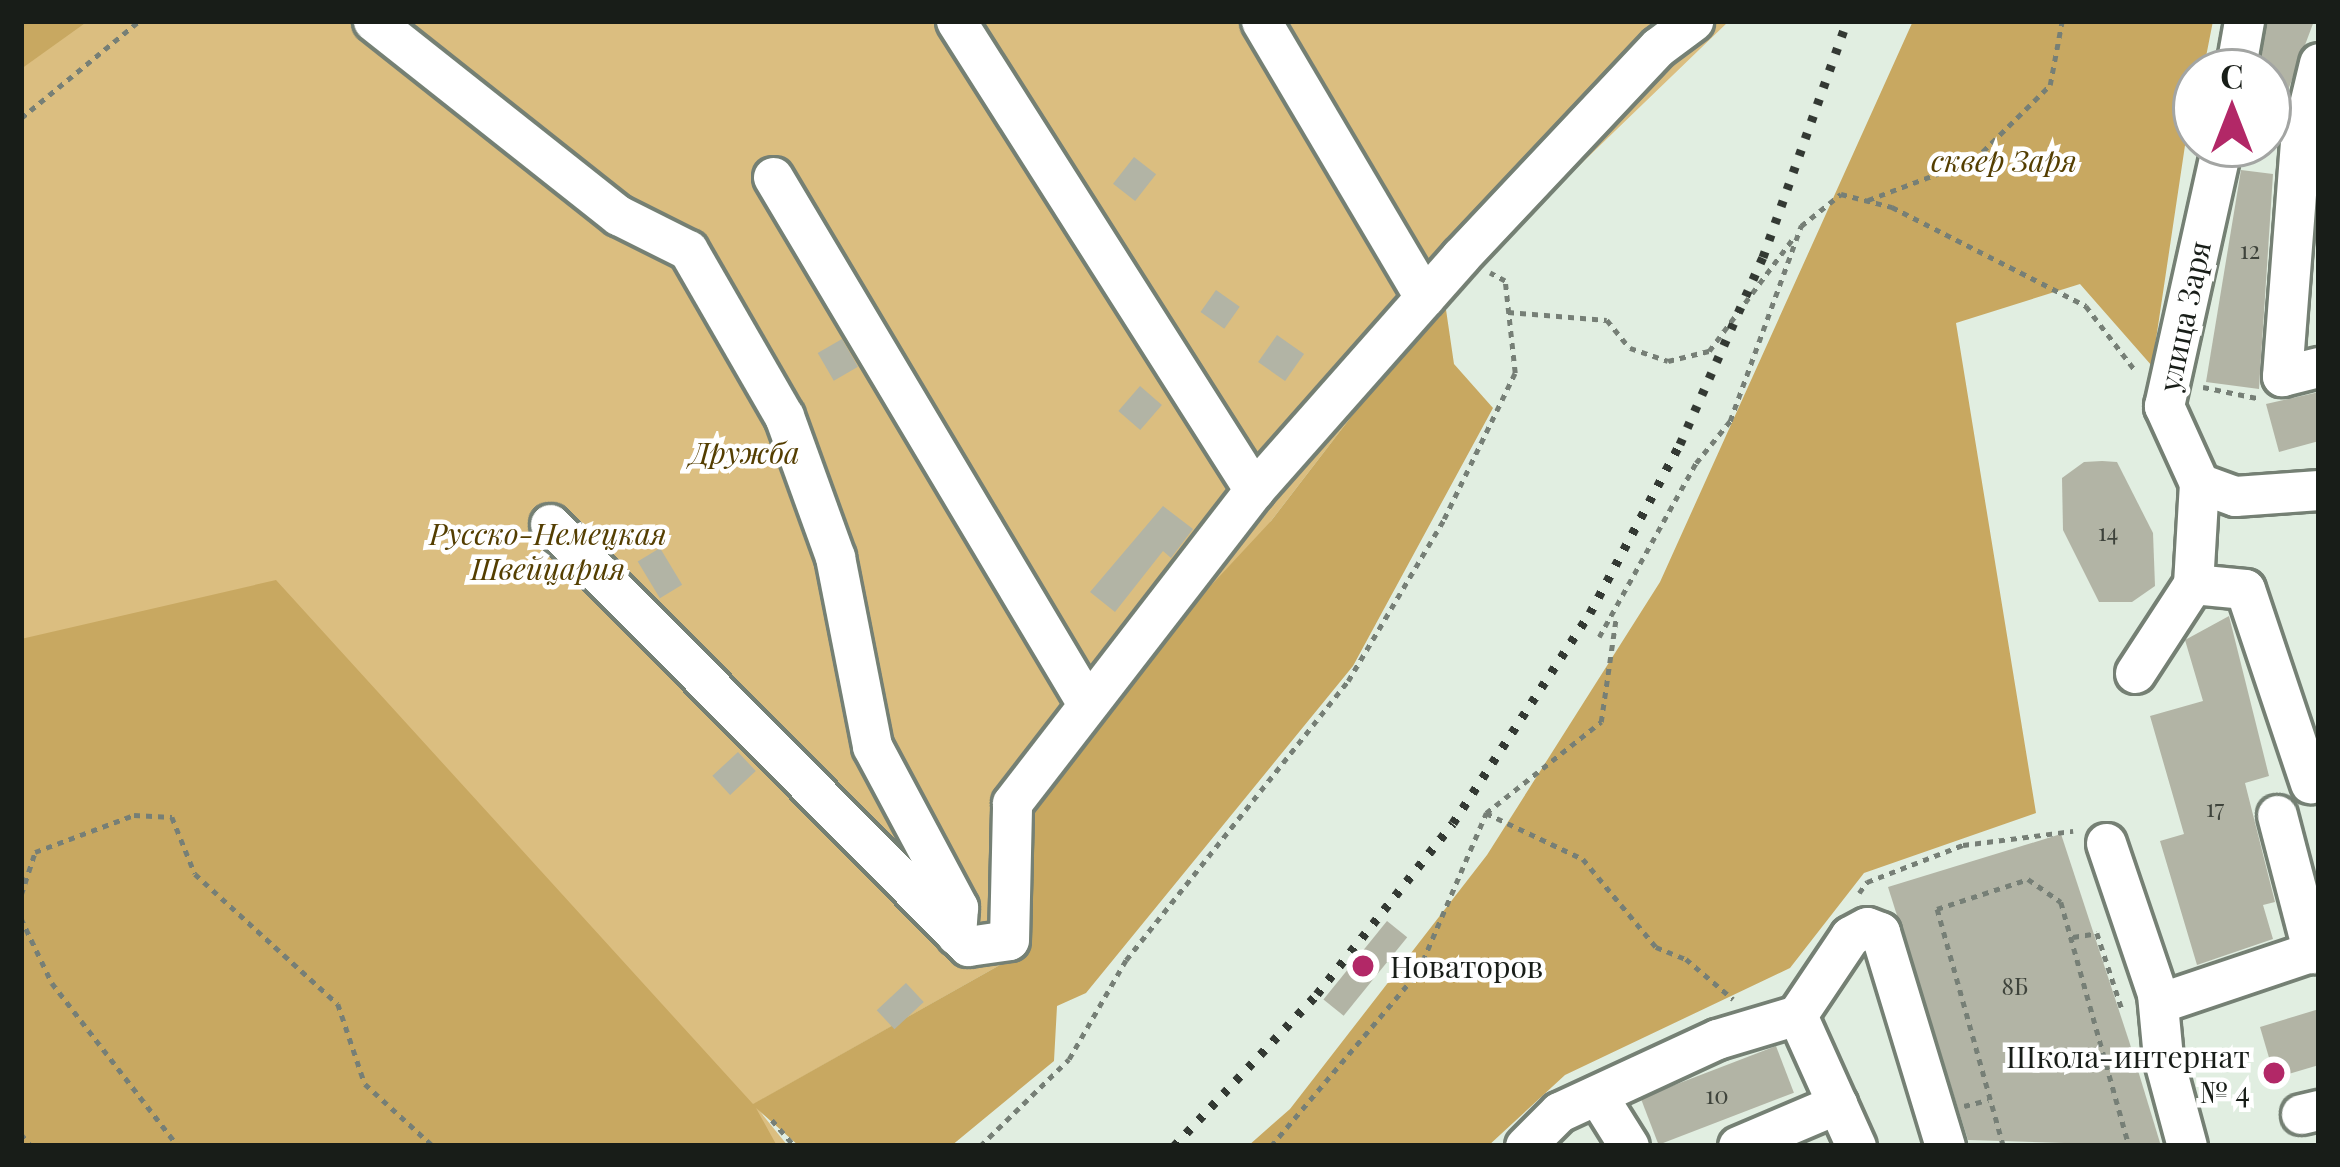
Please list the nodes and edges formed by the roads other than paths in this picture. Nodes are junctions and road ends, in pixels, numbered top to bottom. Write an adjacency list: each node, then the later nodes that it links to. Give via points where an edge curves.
1 (373, 21): 22 (street, via 619,215 688,250 784,416 835,556 872,746 958,908)
2 (956, 21): 13 (street)
3 (1261, 21): 10 (street)
4 (1693, 21): 10 (street, via 1658,47)
5 (2319, 63): 6 (street)
6 (2292, 122)
7 (2217, 168): 12 (street, улица Заря, via 2164,406)
8 (2286, 168): 11 (street)
9 (773, 177): 18 (street)
10 (1424, 297): 13 (street)
11 (2301, 372)
12 (2199, 483): 14 (street, via 2236,496); 16 (street)
13 (1254, 490): 18 (street)
14 (2319, 490)
15 (550, 524): 22 (street)
16 (2193, 584): 17 (street); 19 (street, via 2245,589)
17 (2135, 673)
18 (1087, 704): 22 (street, via 1012,803 1009,940 968,946)
19 (2309, 783)
20 (2277, 815): 23 (street)
21 (2106, 843): 25 (street)
22 (956, 935)
23 (2316, 951): 25 (street)
24 (1791, 1017): 26 (street, via 1718,1039); 27 (street); 32 (street, via 1850,935 1867,927 1880,932)
25 (2149, 1025): 33 (street)
26 (1597, 1095): 28 (street, via 1559,1112); 29 (street)
27 (1837, 1104): 30 (street); 31 (street)
28 (1525, 1146)
29 (1629, 1146)
30 (1738, 1146)
31 (1856, 1146)
32 (1945, 1146)
33 (2187, 1146)

